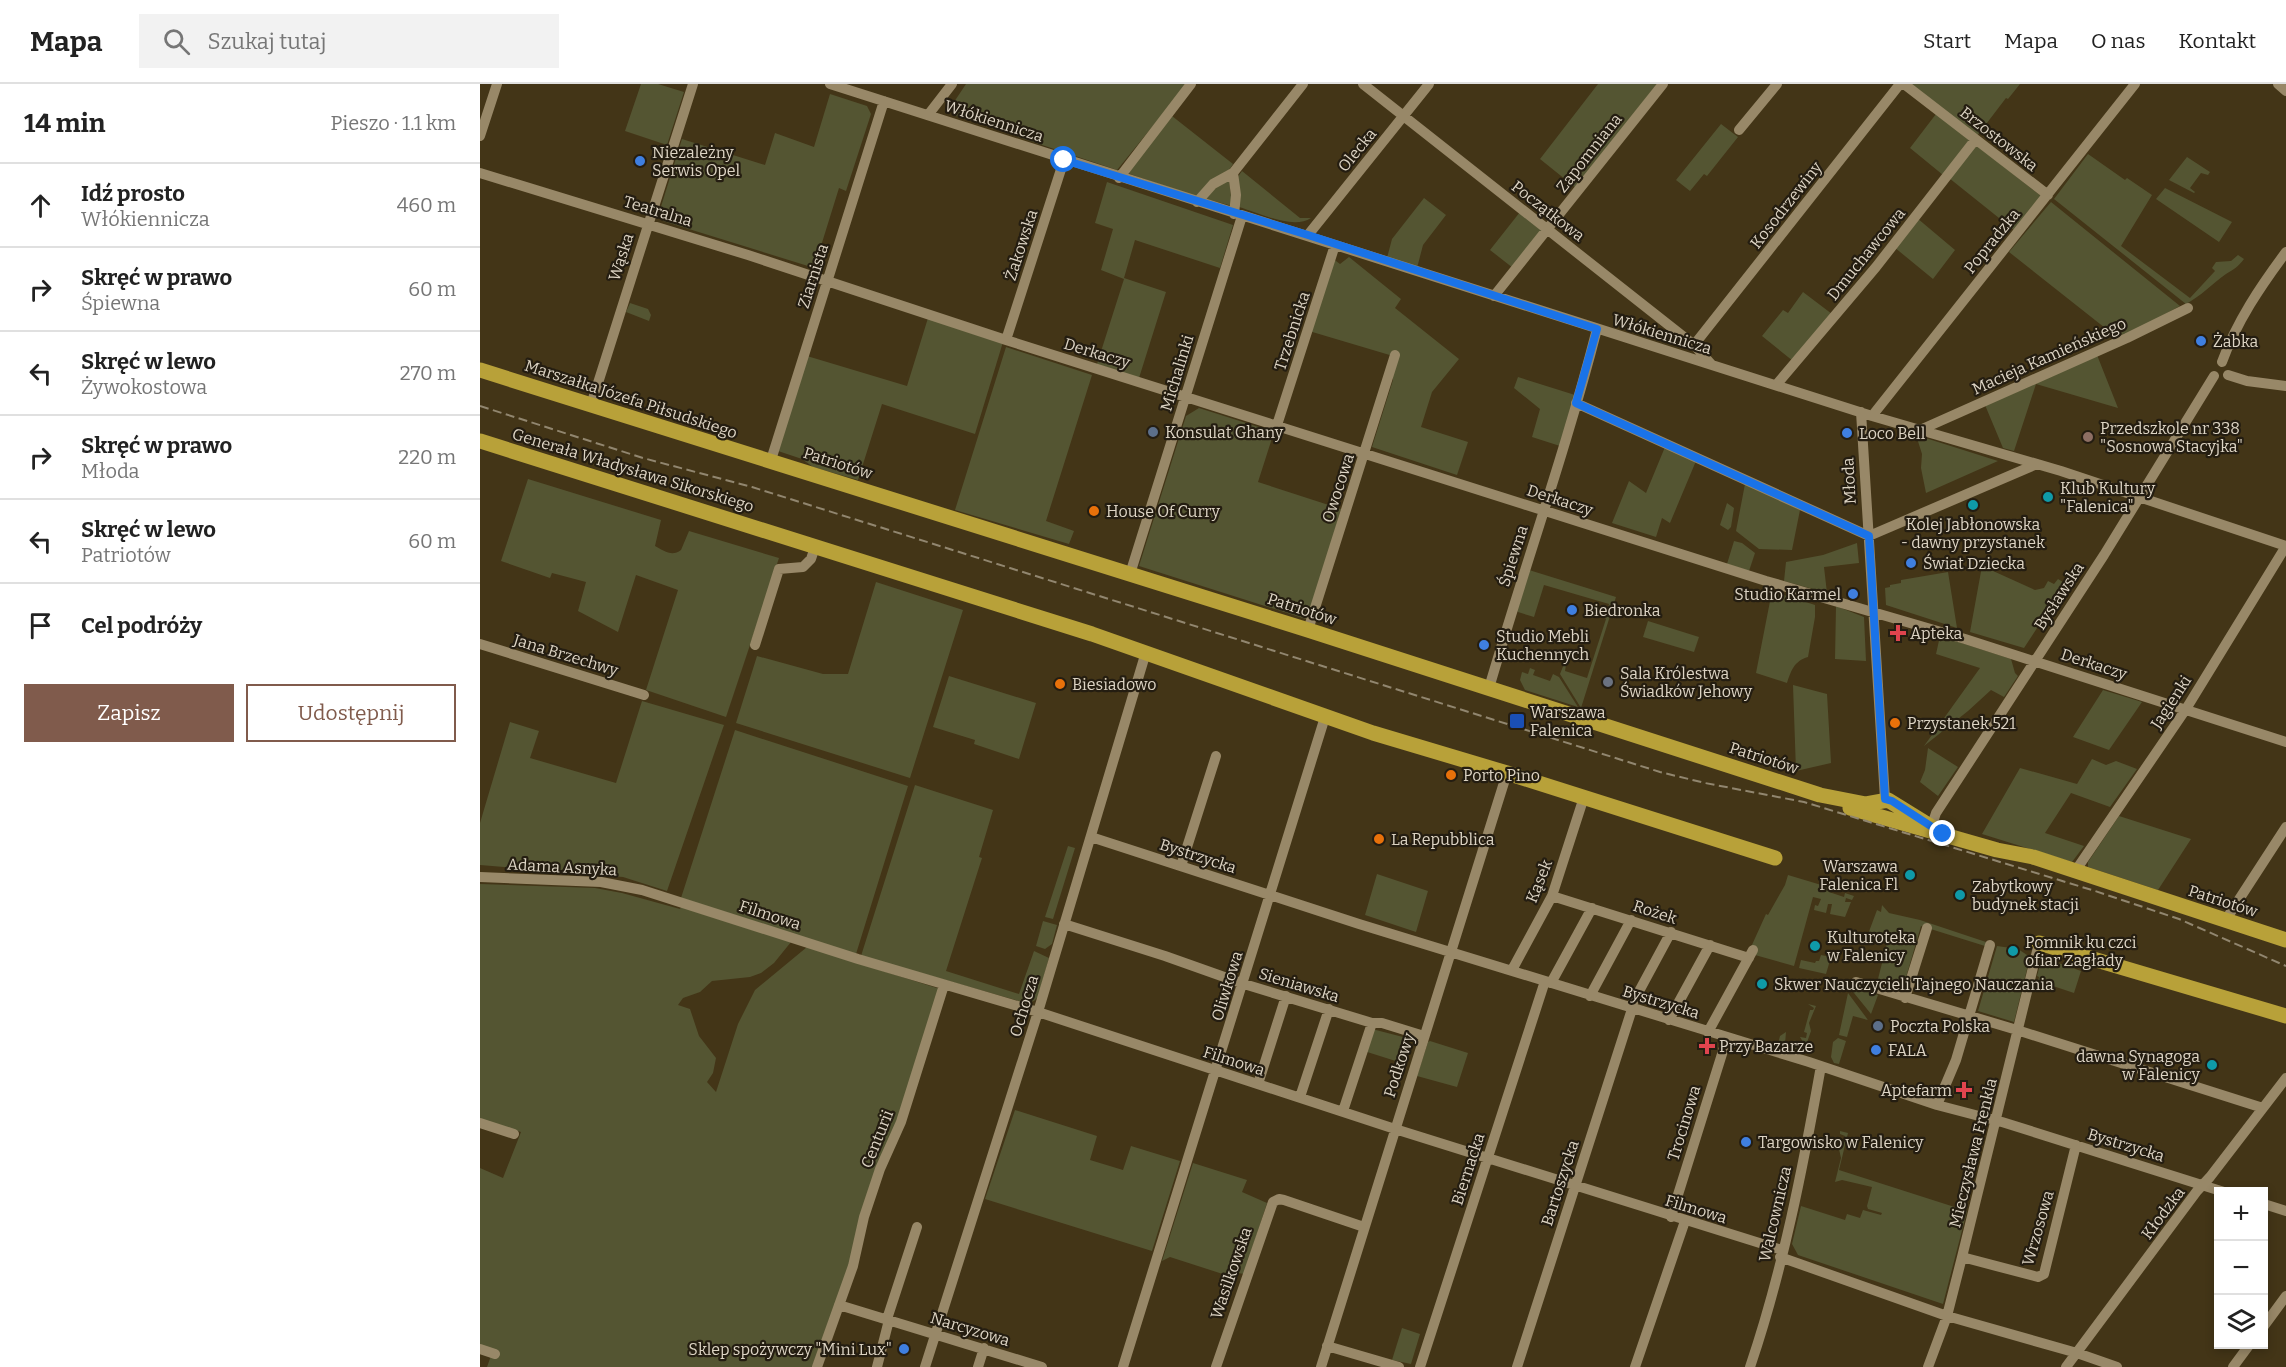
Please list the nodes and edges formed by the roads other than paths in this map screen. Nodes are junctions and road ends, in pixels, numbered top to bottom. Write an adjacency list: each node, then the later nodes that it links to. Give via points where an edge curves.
1 (497, 84): 19 (street)
2 (693, 84): 28 (street, Wąska)
3 (830, 84): 15 (street, Włókiennicza)
4 (952, 84): 16 (street)
5 (1191, 84): 24 (street)
6 (1303, 84): 23 (street)
7 (1363, 84): 17 (street, Początkowa)
8 (1429, 84): 17 (street, Olecka)
9 (1663, 84): 29 (street, Zapomniana)
10 (1777, 84): 18 (street)
11 (1902, 84): 20 (street, Brzostowska); 38 (street, Kosodrzewiny)
12 (2135, 84): 25 (street, Popradzka)
13 (2278, 84): 14 (street)
14 (2286, 91)
15 (884, 101): 16 (street, Włókiennicza); 33 (street, Ziarnista)
16 (928, 115): 21 (street, Włókiennicza)
17 (1404, 115): 29 (street, Początkowa); 30 (street, Olecka)
18 (1739, 130)
19 (480, 136)
20 (1975, 140): 25 (street, Brzostowska); 45 (street, Dmuchawcowa, via 1876,267)
21 (1064, 160): 24 (street, Włókiennicza); 37 (street, Żakowska)
22 (480, 173): 28 (street, Teatralna)
23 (1233, 173): 26 (street, via 1213,184); 27 (street, Michalinki)
24 (1119, 178): 26 (street, Włókiennicza)
25 (2048, 195): 50 (street, Popradzka)
26 (1197, 202): 27 (street, Włókiennicza)
27 (1238, 215): 30 (street, Włókiennicza); 47 (street, Michalinki)
28 (648, 223): 33 (street, Teatralna); 49 (street, Wąska)
29 (1547, 230): 34 (street, Zapomniana); 38 (street, Początkowa)
30 (1308, 235): 31 (street, Włókiennicza)
31 (1335, 245): 34 (street, Włókiennicza); 51 (street, Trzebnicka)
32 (2286, 252): 40 (street, via 2239,322)
33 (827, 282): 37 (street, Derkaczy); 55 (street, Ziarnista)
34 (1494, 297): 36 (street, Włókiennicza)
35 (2188, 308): 52 (street, Macieja Kamieńskiego)
36 (1597, 329): 41 (street, Włókiennicza); 48 (street, Śpiewna)
37 (1006, 340): 47 (street, Derkaczy)
38 (1694, 345): 41 (street, Początkowa)
39 (1395, 355): 54 (street, Owocowa)
40 (2222, 362): 43 (street, via 2228,367); 44 (street, via 2214,366)
41 (1712, 365): 45 (street, Włókiennicza)
42 (480, 370): 49 (main road, Marszałka Józefa Piłsudskiego)
43 (2228, 375): 44 (street, via 2219,379); 46 (street)
44 (2214, 376): 57 (street, Bysławska)
45 (1777, 384): 50 (street, Włókiennicza)
46 (2286, 386)
47 (1185, 396): 51 (street, Derkaczy); 62 (street, Michalinki)
48 (1576, 403): 58 (street, Śpiewna); 59 (street)
49 (591, 405): 55 (main road, Marszałka Józefa Piłsudskiego)
50 (1867, 414): 52 (street, Włókiennicza); 59 (street, Młoda)
51 (1277, 425): 54 (street, Derkaczy)
52 (1920, 430): 56 (street, Włókiennicza)
53 (480, 441): 61 (main road, Generała Władysława Sikorskiego)
54 (1365, 454): 58 (street, Derkaczy); 64 (street, Owocowa)
55 (771, 460): 62 (main road, Patriotów)
56 (2037, 464): 57 (street, Włókiennicza); 59 (street)
57 (2138, 499): 60 (street, Włókiennicza); 68 (street, Bysławska)
58 (1543, 511): 63 (street, Derkaczy); 69 (street, Śpiewna)
59 (1869, 536): 63 (street, Młoda)
60 (2286, 546): 71 (street, Jagienki)
61 (815, 547): 66 (street, via 803,567 779,569); 67 (main road)
62 (1130, 574): 64 (main road, Patriotów)
63 (1875, 612): 68 (street, Derkaczy); 77 (street, Młoda)
64 (1308, 630): 69 (main road, Patriotów)
65 (480, 644): 70 (street, Jana Brzechwy)
66 (755, 645)
67 (1146, 652): 72 (main road); 80 (street, Ochocza)
68 (2035, 661): 71 (street, Derkaczy); 78 (street, Bysławska, via 1936,813)
69 (1489, 688): 77 (main road, Patriotów, via 1820,795)
70 (644, 695)
71 (2186, 709): 73 (street, Derkaczy); 83 (street, Jagienki)
72 (1325, 717): 75 (main road); 85 (street, Oliwkowa)
73 (2286, 742)
74 (1216, 756): 82 (street)
75 (1507, 773): 76 (main road); 98 (street, Podkowy)
76 (1584, 797): 81 (main road); 86 (street, Kąsek)
77 (1885, 809): 78 (main road, Patriotów)
78 (1935, 830): 83 (main road, Patriotów)
79 (2284, 834): 90 (street)
80 (1091, 837): 82 (street, Bystrzycka); 91 (street, Ochocza)
81 (1775, 858)
82 (1181, 866): 85 (street, Bystrzycka)
83 (2076, 870): 90 (main road, Patriotów)
84 (480, 877): 87 (street, Adama Asnyka, via 601,882)
85 (1271, 894): 98 (street, Bystrzycka); 102 (street, Oliwkowa)
86 (1552, 896): 88 (street, Rożek); 99 (street, Kąsek)
87 (676, 901): 103 (street, Filmowa)
88 (1592, 908): 89 (street, Rożek); 100 (street, Biernacka)
89 (1631, 920): 93 (street, Rożek); 105 (street)
90 (2226, 921): 94 (main road, Patriotów)
91 (1064, 924): 102 (street, Sieniawska); 109 (street, Ochocza)
92 (1927, 928): 106 (street)
93 (1671, 932): 96 (street, Rożek); 107 (street, Bartoszycka)
94 (2286, 940)
95 (2039, 943): 111 (main road); 114 (street, Mieczysława Frenkla)
96 (1710, 945): 112 (street); 115 (street, Rożek, via 1751,954)
97 (1990, 945): 110 (street)
98 (1450, 952): 99 (street, Bystrzycka); 116 (street, Podkowy)
99 (1512, 970): 100 (street, Bystrzycka)
100 (1548, 982): 105 (street, Bystrzycka); 131 (street, Biernacka)
101 (1857, 982): 106 (street)
102 (1244, 984): 104 (street, Sieniawska); 119 (street, Oliwkowa)
103 (944, 985): 109 (street, Filmowa); 144 (street, Centurii, via 901,1122 864,1217)
104 (1286, 996): 108 (street, Sieniawska); 121 (street)
105 (1590, 996): 107 (street, Bystrzycka)
106 (1905, 998): 110 (street)
107 (1631, 1008): 112 (street, Bystrzycka); 133 (street, Bartoszycka)
108 (1329, 1009): 113 (street, Sieniawska); 122 (street)
109 (1038, 1012): 119 (street, Filmowa); 148 (street, Ochocza)
110 (1969, 1016): 114 (street); 123 (street)
111 (2286, 1017)
112 (1669, 1020): 115 (street, Bystrzycka)
113 (1372, 1023): 116 (street, Sieniawska); 125 (street)
114 (2017, 1030): 124 (street); 126 (street, Mieczysława Frenkla)
115 (1708, 1032): 117 (street, Bystrzycka)
116 (1424, 1035): 128 (street, Podkowy)
117 (1727, 1038): 118 (street, Bystrzycka); 137 (street, Trocinowa)
118 (1821, 1066): 123 (street, Bystrzycka); 141 (street, Walcownicza)
119 (1216, 1071): 121 (street, Filmowa); 160 (street, Oliwkowa)
120 (2286, 1078): 124 (street, Kłodzka)
121 (1258, 1084): 122 (street, Filmowa)
122 (1300, 1097): 125 (street, Filmowa)
123 (1937, 1105): 126 (street, Bystrzycka)
124 (2263, 1108): 132 (street, Kłodzka)
125 (1343, 1112): 128 (street, Filmowa)
126 (1997, 1121): 130 (street, Bystrzycka); 142 (street, Mieczysława Frenkla)
127 (480, 1123): 129 (street)
128 (1395, 1129): 131 (street, Filmowa); 140 (street, Podkowy)
129 (514, 1134)
130 (2076, 1145): 132 (street, Bystrzycka); 142 (street, Wrzosowa, via 2044,1274 2038,1276)
131 (1487, 1159): 133 (street, Filmowa); 164 (street, Biernacka)
132 (2203, 1185): 134 (street, Bystrzycka); 153 (street, Kłodzka)
133 (1574, 1186): 137 (street, Filmowa); 165 (street, Bartoszycka)
134 (2214, 1188)
135 (2268, 1205): 136 (street)
136 (2286, 1211)
137 (1671, 1217): 138 (street, Filmowa)
138 (1685, 1221): 141 (street, Filmowa); 166 (street)
139 (917, 1227): 146 (street)
140 (1364, 1227): 149 (street, Podkowy); 161 (street, Wasilkowska, via 1276,1200 1270,1207)
141 (1781, 1253): 145 (street, Filmowa); 167 (street, Walcownicza)
142 (1962, 1257): 145 (street, Mieczysława Frenkla)
143 (2286, 1296): 147 (street)
144 (839, 1305): 146 (street, Narcyzowa); 156 (street, Centurii)
145 (1947, 1316): 153 (street, Filmowa); 168 (street, Mieczysława Frenkla)
146 (888, 1320): 148 (street, Narcyzowa); 155 (street)
147 (2268, 1321)
148 (935, 1334): 150 (street, Narcyzowa); 157 (street, Ochocza)
149 (1327, 1346): 162 (street, Podkowy); 163 (street)
150 (984, 1348): 158 (street); 159 (street, Narcyzowa)
151 (480, 1349): 154 (street)
152 (2246, 1349): 171 (street)
153 (2077, 1353): 169 (street, Kłodzka); 170 (street, Filmowa)
154 (495, 1354)
155 (877, 1366)
156 (817, 1367)
157 (925, 1367)
158 (978, 1367)
159 (1041, 1367)
160 (1123, 1367)
161 (1216, 1367)
162 (1321, 1367)
163 (1399, 1367)
164 (1420, 1367)
165 (1517, 1367)
166 (1635, 1367)
167 (1750, 1367)
168 (1928, 1367)
169 (2066, 1367)
170 (2116, 1367)
171 (2233, 1367)

